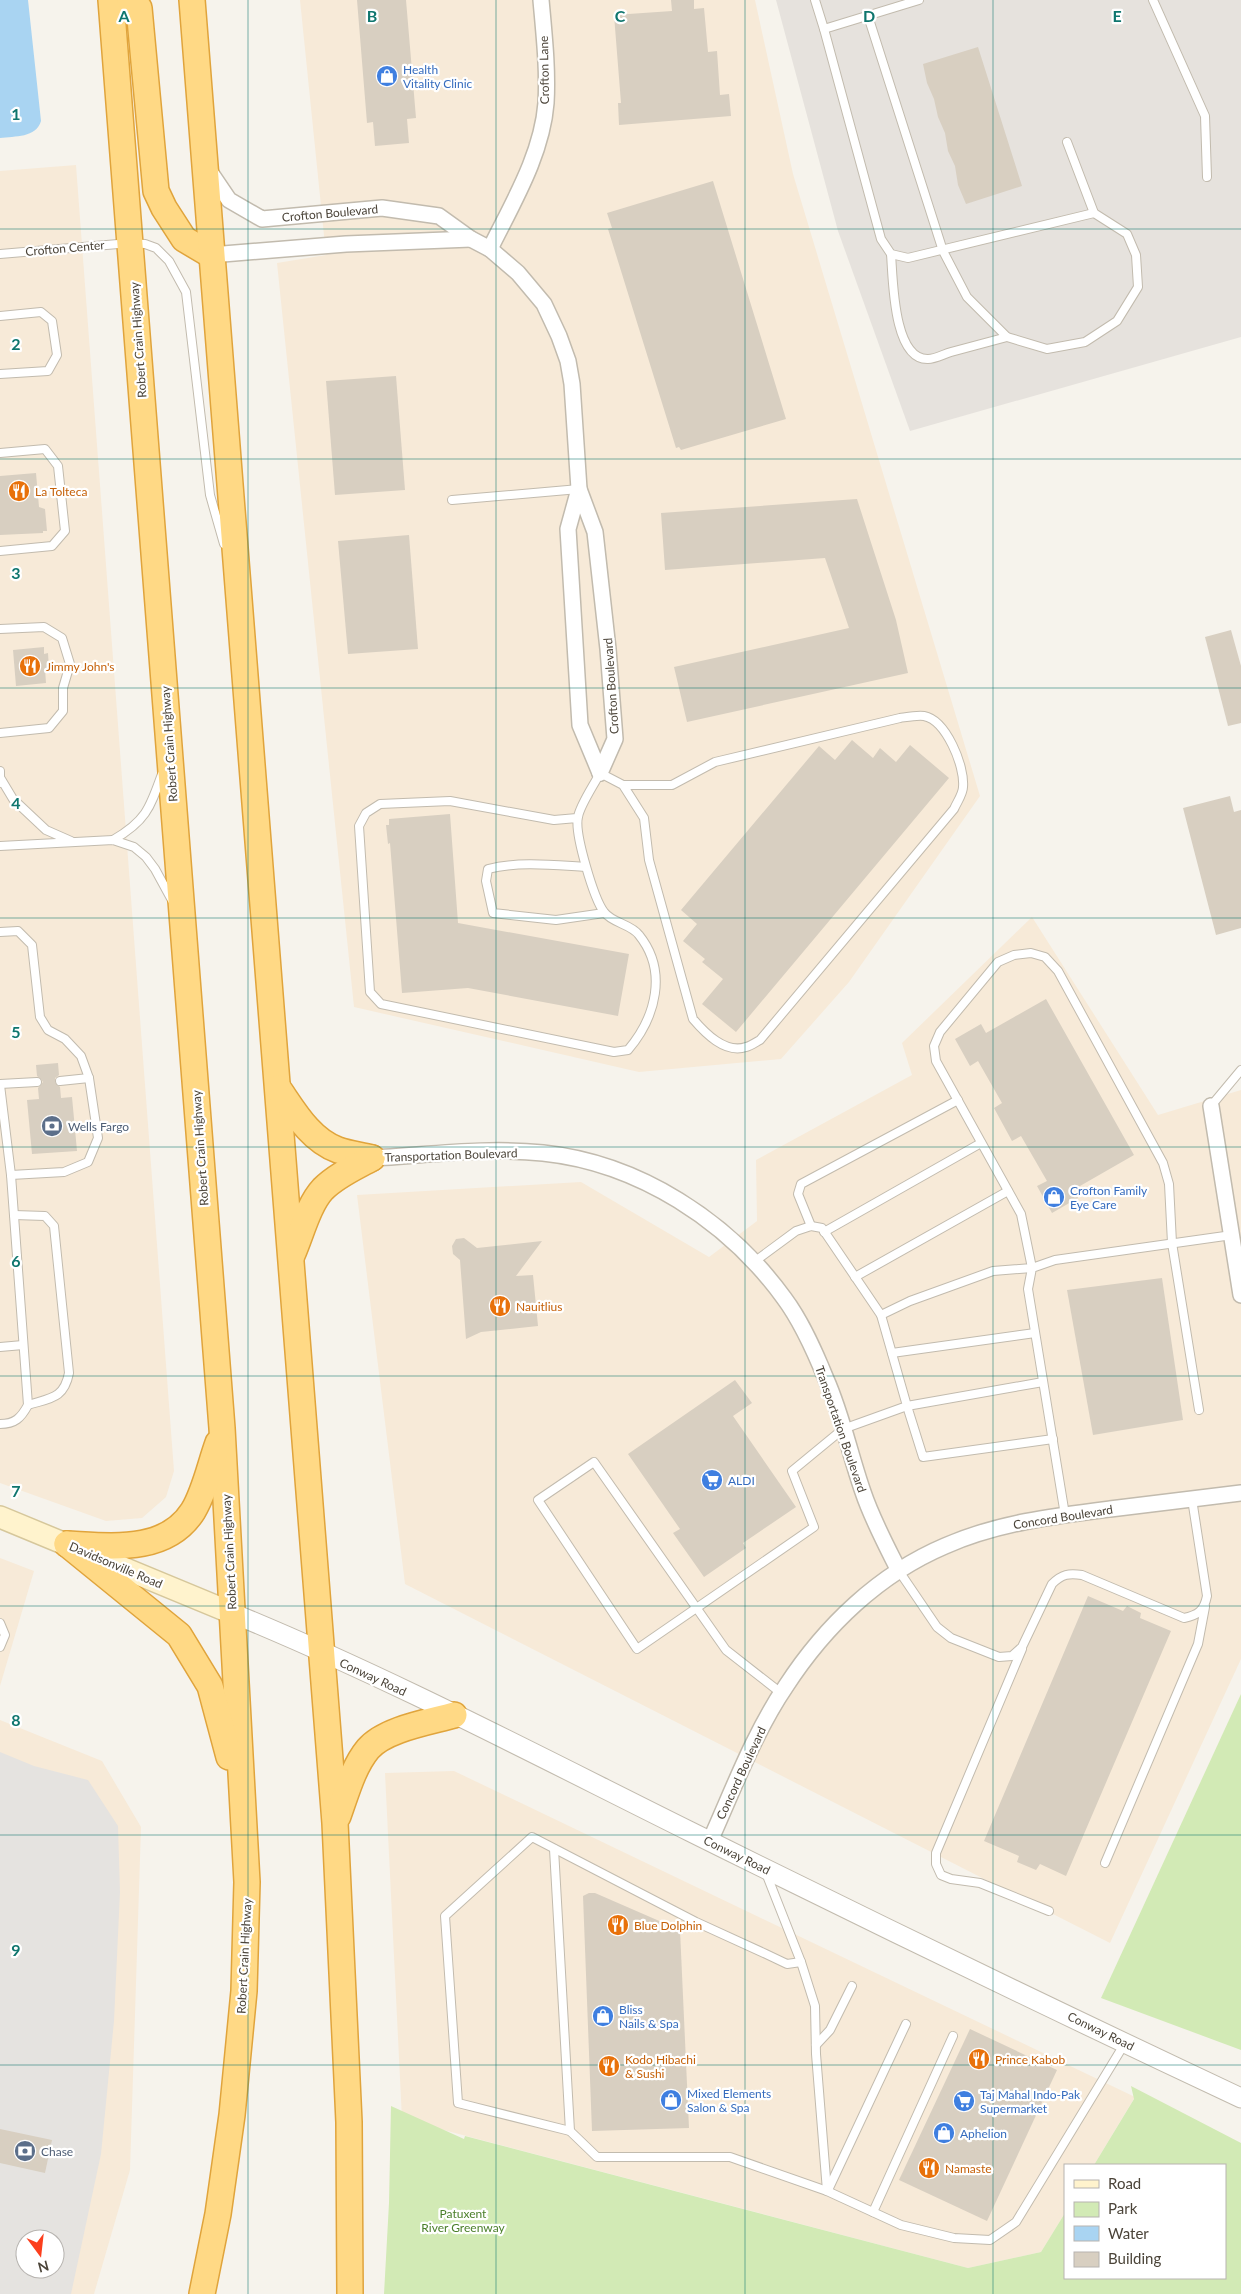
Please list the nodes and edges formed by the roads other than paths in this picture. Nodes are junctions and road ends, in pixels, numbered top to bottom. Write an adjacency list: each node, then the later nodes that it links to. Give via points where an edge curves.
1 (111, 0): 15 (highway, Robert Crain Highway)
2 (130, 0): 20 (highway, via 139,8 156,190 184,239)
3 (192, 0): 11 (highway)
4 (541, 0): 16 (street, Crofton Lane, via 546,105 531,163)
5 (815, 0): 9 (lane)
6 (918, 0): 8 (lane)
7 (1153, 0): 12 (lane, via 1205,116)
8 (868, 16): 9 (lane); 17 (lane)
9 (824, 29): 19 (lane, via 881,239)
10 (1068, 142): 13 (lane)
11 (204, 164): 14 (street, Crofton Boulevard, via 229,200 262,219 382,208 439,216); 20 (highway)
12 (1207, 177)
13 (1094, 213): 17 (lane); 22 (lane, via 1127,234 1136,255 1138,287 1117,321 1085,342 1047,349)
14 (471, 239): 16 (street, Crofton Boulevard); 20 (street, via 346,244)
15 (130, 243): 18 (lane, Crofton Center); 28 (lane, Crofton Center, via 156,248 169,261 186,292 210,496); 31 (highway, Robert Crain Highway)
16 (490, 249): 25 (street, Crofton Boulevard, via 518,273 544,304 559,336 572,384)
17 (943, 251): 19 (lane, via 908,258); 22 (lane, via 968,297)
18 (0, 254)
19 (891, 254): 22 (lane, via 894,296 901,330 912,353 928,359)
20 (211, 255): 28 (highway)
21 (0, 316): 23 (lane, via 41,312 52,321 57,355 48,371)
22 (1007, 337)
23 (0, 374)
24 (0, 453): 27 (lane, via 45,449 58,466 65,531 52,546)
25 (579, 489): 26 (lane); 33 (street, Crofton Boulevard, via 568,529 580,725); 33 (street, Crofton Boulevard, via 595,532 615,739)
26 (452, 500)
27 (0, 551)
28 (239, 597): 49 (highway)
29 (0, 629): 30 (lane, via 44,626 62,638 70,664 63,688 63,711 49,728)
30 (0, 733)
31 (169, 755): 37 (lane, via 149,809); 42 (highway, Robert Crain Highway)
32 (0, 771): 34 (lane)
33 (600, 773): 35 (lane); 36 (lane)
34 (1, 782): 38 (lane, via 13,799 46,830)
35 (623, 785): 35 (lane, via 644,818 650,860 693,1018 706,1033 728,1048 745,1048 760,1040 954,809 963,788 952,744 942,726 924,716 900,718 715,762 672,785)
36 (577, 818): 40 (lane); 41 (lane, via 554,820 450,801 380,804 366,813 359,826 370,992 381,1004 614,1052 628,1050 641,1035 656,1000 655,964 639,934)
37 (114, 840): 38 (lane); 42 (lane, via 134,847 146,857)
38 (74, 842): 39 (lane)
39 (0, 846)
40 (585, 867): 41 (lane); 41 (lane, via 530,864 488,869 486,881 493,913 556,920)
41 (604, 913)
42 (183, 922): 76 (highway, Robert Crain Highway)
43 (0, 932): 45 (lane, via 18,931 32,945 40,1017 48,1030 65,1039 81,1056)
44 (1241, 1070): 51 (lane)
45 (88, 1078): 46 (lane); 54 (lane, via 98,1138 88,1162 64,1172)
46 (60, 1081)
47 (37, 1082): 48 (lane)
48 (0, 1084): 54 (lane)
49 (278, 1088): 53 (highway, via 313,1135 325,1144); 61 (highway)
50 (958, 1100): 52 (lane); 57 (lane, via 801,1184 798,1194); 60 (lane, via 936,1061 934,1046 940,1032 998,962 1014,954 1031,952 1045,958 1058,971 1164,1163 1169,1184)
51 (1212, 1106): 59 (street)
52 (981, 1142): 55 (lane); 58 (lane)
53 (372, 1158): 61 (highway, via 322,1190); 62 (street, Transportation Boulevard, via 495,1151 543,1153 590,1161 672,1196 706,1218)
54 (11, 1176): 56 (lane)
55 (1008, 1191): 63 (lane, via 1021,1214); 64 (lane)
56 (14, 1215): 68 (lane); 72 (lane, via 45,1216 54,1226 69,1373 58,1396)
57 (811, 1226): 58 (lane, via 822,1228); 62 (lane, via 796,1231)
58 (824, 1232): 64 (lane)
59 (1232, 1235): 60 (lane); 65 (street)
60 (1172, 1243): 63 (lane, via 1055,1260); 74 (lane)
61 (290, 1260): 91 (highway)
62 (754, 1262): 77 (street, Transportation Boulevard, via 785,1299 810,1344)
63 (1032, 1268): 66 (lane, via 993,1271); 67 (lane, via 1028,1289)
64 (855, 1278): 66 (lane)
65 (1241, 1295)
66 (880, 1315): 70 (lane)
67 (1035, 1333): 70 (lane); 71 (lane)
68 (24, 1345): 69 (lane); 72 (lane)
69 (0, 1347)
70 (892, 1353): 73 (lane)
71 (1043, 1382): 73 (lane); 78 (lane)
72 (28, 1405): 75 (lane, via 22,1416 11,1424)
73 (907, 1406): 77 (lane); 78 (lane, via 922,1457)
74 (1199, 1410)
75 (0, 1424)
76 (222, 1428): 83 (highway, via 202,1490 181,1527 143,1544); 87 (highway, Robert Crain Highway)
77 (843, 1429): 84 (street, Transportation Boulevard, via 864,1494); 86 (lane, via 792,1472 814,1527)
78 (1052, 1440): 81 (lane)
79 (1241, 1493): 80 (street, Concord Boulevard)
80 (1192, 1499): 81 (street, Concord Boulevard); 85 (lane, via 1207,1596)
81 (1065, 1515): 84 (street, Concord Boulevard, via 996,1528 944,1546)
82 (0, 1517): 83 (main road, Davidsonville Road)
83 (67, 1544): 87 (main road, Davidsonville Road); 94 (highway, via 179,1635 195,1658 210,1686)
84 (899, 1571): 90 (lane, via 936,1627 951,1638 999,1657 1012,1656); 92 (street, Concord Boulevard, via 850,1608 813,1647)
85 (1205, 1607): 90 (lane, via 1196,1616 1184,1618 1082,1575 1070,1573 1052,1584); 98 (lane, via 1198,1644)
86 (696, 1609): 86 (lane, via 594,1462 538,1500 637,1649); 92 (lane, via 726,1650)
87 (232, 1613): 91 (street, Conway Road); 94 (highway, Robert Crain Highway)
88 (0, 1623): 89 (lane, via 5,1635)
89 (0, 1647)
90 (1022, 1647): 100 (lane, via 936,1853 936,1864 941,1875 980,1883)
91 (323, 1653): 93 (street, Conway Road); 95 (highway)
92 (781, 1693): 96 (street, Concord Boulevard)
93 (454, 1715): 95 (highway, via 396,1731 369,1748 358,1766); 96 (street, Conway Road)
94 (243, 1806): 111 (highway, Robert Crain Highway, via 247,1882 244,1991 232,2115 218,2214)
95 (335, 1823): 112 (highway, via 349,2122)
96 (710, 1841): 99 (street, Conway Road)
97 (554, 1849): 101 (lane, via 696,1922 787,1964); 108 (lane); 108 (lane, via 532,1837 445,1916 458,2103)
98 (1105, 1863)
99 (764, 1868): 101 (lane); 105 (street, Conway Road)
100 (1049, 1911)
101 (801, 1962): 106 (lane, via 815,2006)
102 (852, 1986): 106 (lane, via 830,2030)
103 (906, 2024): 109 (lane)
104 (953, 2036): 110 (lane)
105 (1125, 2043): 107 (street, Conway Road); 110 (lane, via 1016,2222 990,2240 954,2238 901,2224)
106 (816, 2044): 109 (lane)
107 (1241, 2098)
108 (570, 2131): 109 (lane, via 597,2157 730,2157)
109 (827, 2191): 110 (lane)
110 (873, 2212)
111 (202, 2294)
112 (350, 2294)

